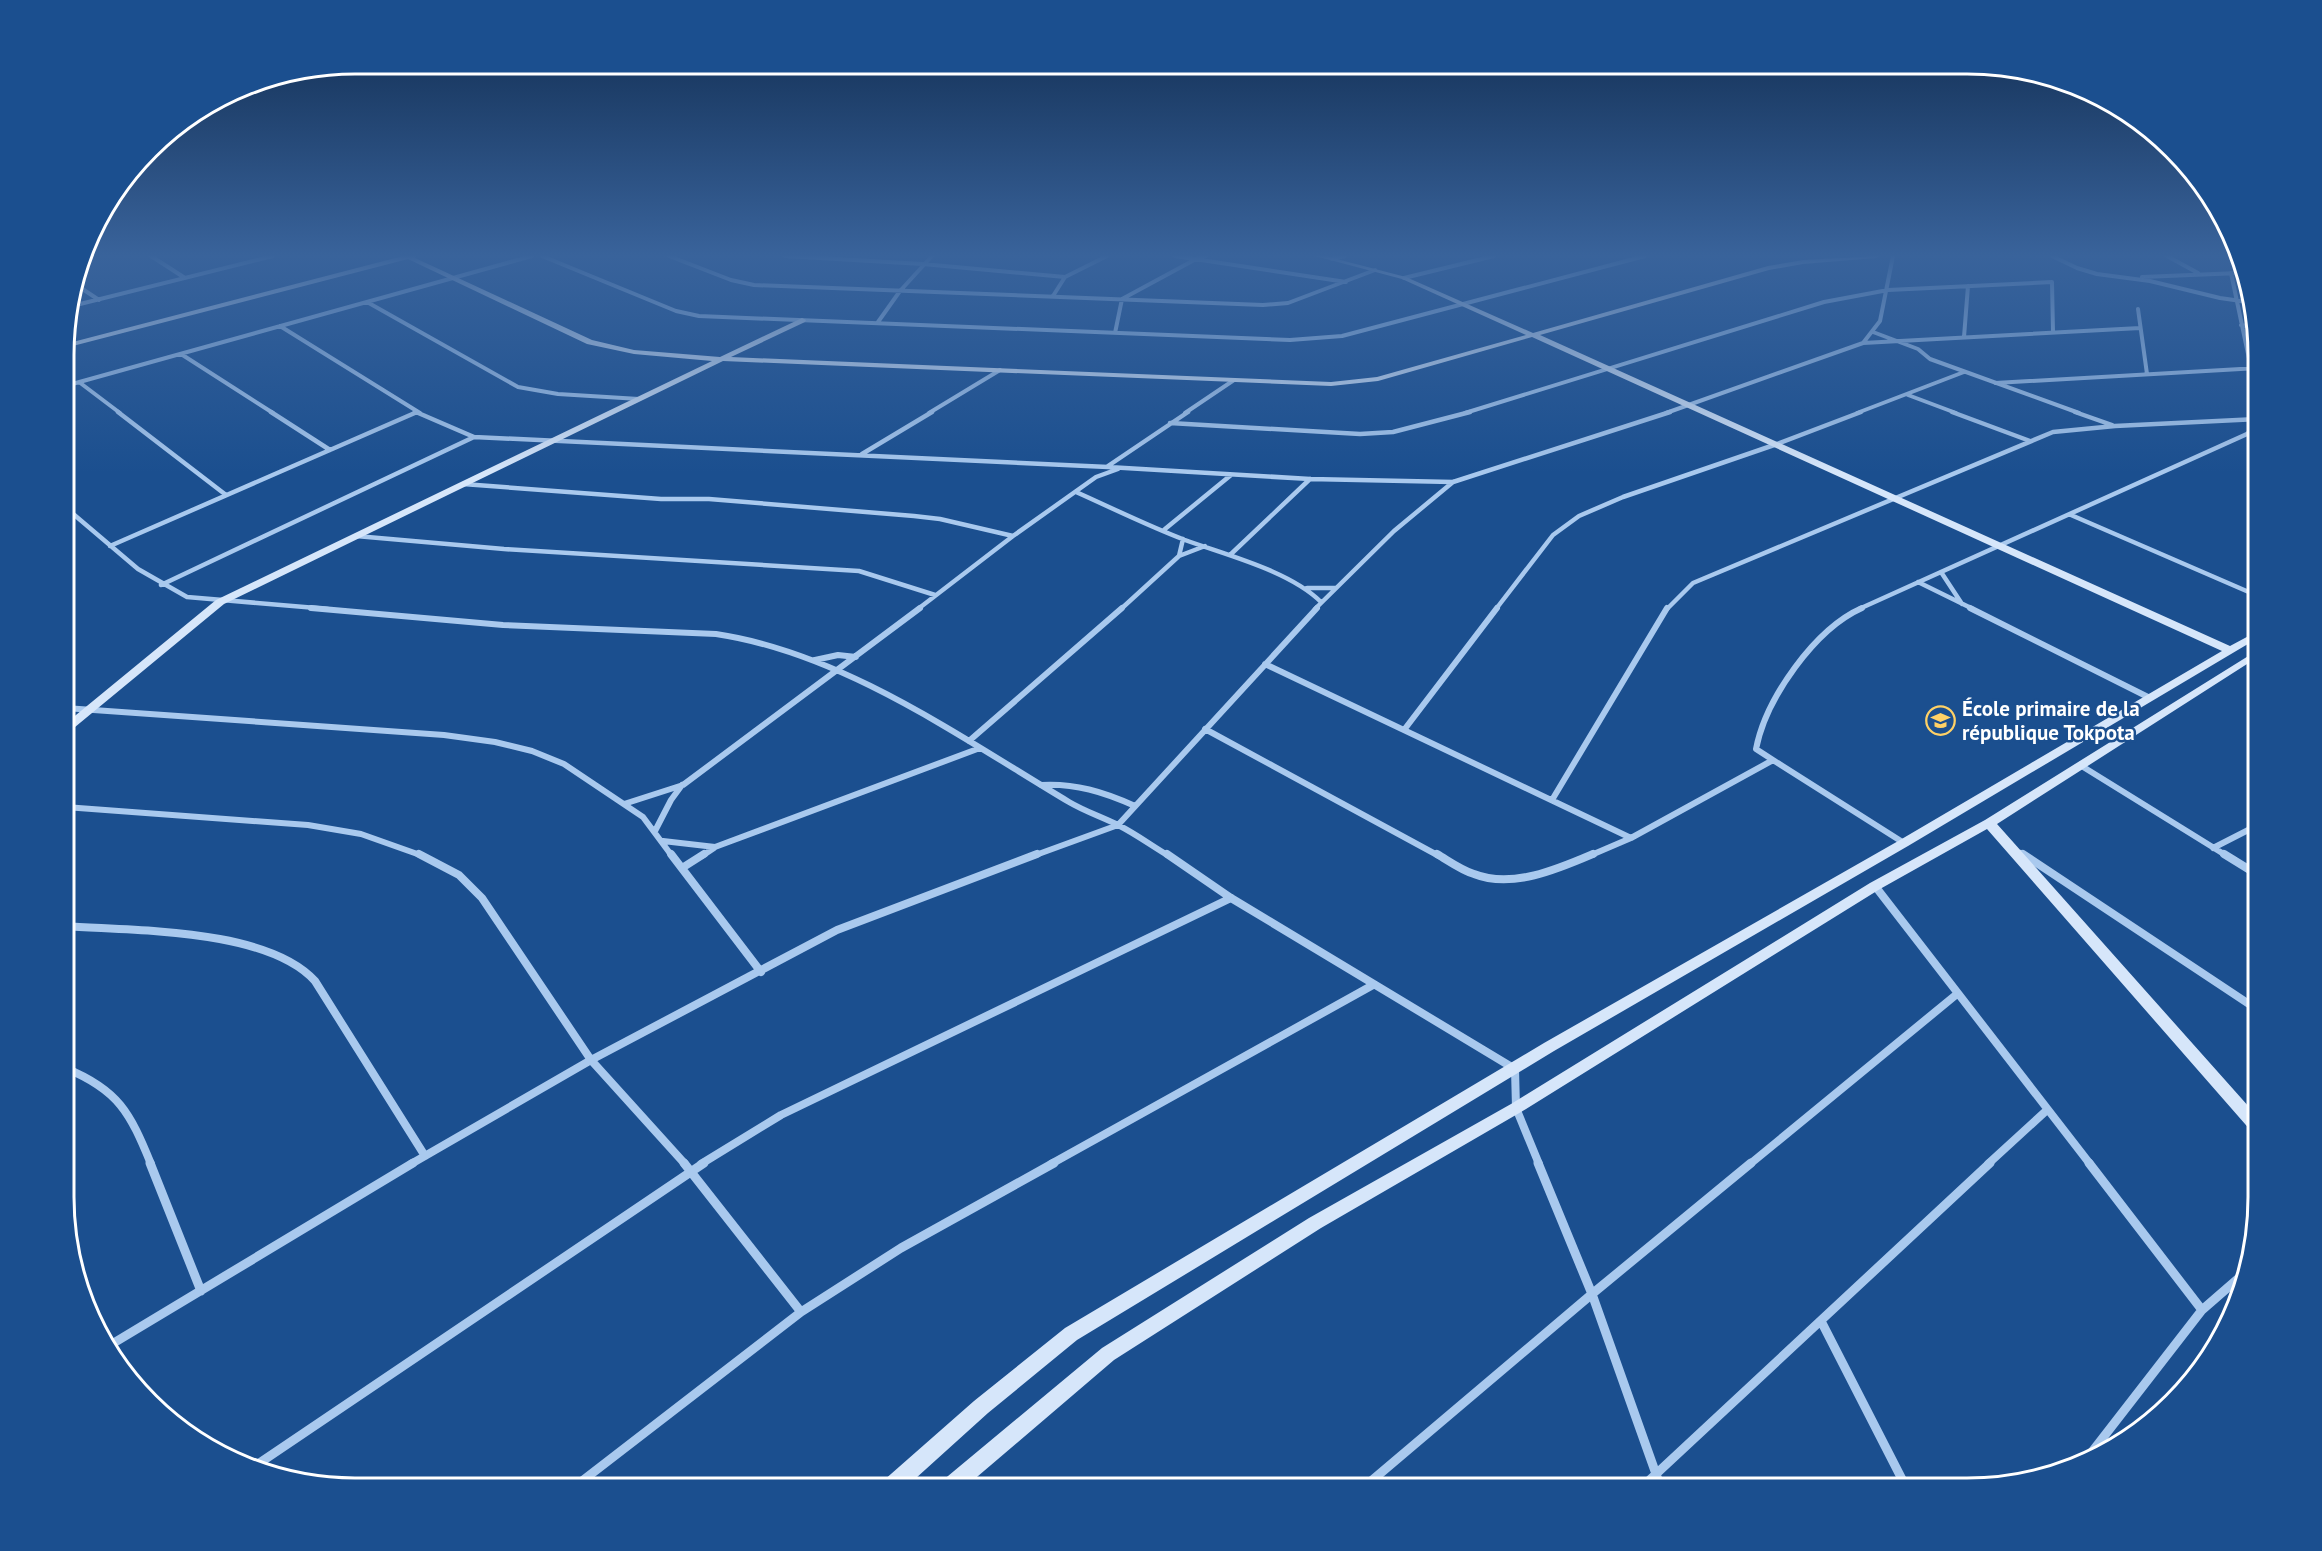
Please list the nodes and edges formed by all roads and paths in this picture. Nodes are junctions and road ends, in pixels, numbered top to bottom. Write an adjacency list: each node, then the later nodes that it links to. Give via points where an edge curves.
1 (106, 328): 25 (street)
2 (133, 328): 28 (street)
3 (272, 328): 29 (street)
4 (284, 328): 44 (street)
5 (414, 328): 42 (street, via 518,387 558,394)
6 (561, 328): 31 (street, via 590,342 634,352)
7 (784, 328): 31 (street)
8 (1015, 328): 22 (street)
9 (1116, 328): 22 (street)
10 (1367, 328): 22 (street, via 1326,339 1290,340)
11 (1516, 328): 23 (street)
12 (1559, 328): 23 (street)
13 (1740, 328): 33 (street)
14 (1875, 328): 20 (street)
15 (1965, 328): 24 (street)
16 (2053, 328): 21 (street)
17 (2132, 328): 21 (street)
18 (2140, 328): 36 (street)
19 (2242, 328): 30 (street)
20 (1873, 332): 26 (street); 27 (street)
21 (2053, 332): 24 (street)
22 (1115, 333)
23 (1533, 336): 33 (street); 37 (street, via 1365,381 1331,384)
24 (1964, 336): 26 (street)
25 (74, 337)
26 (1896, 341): 27 (street); 35 (street)
27 (1863, 343): 43 (street)
28 (74, 344)
29 (181, 354): 38 (street); 53 (street)
30 (2248, 355)
31 (722, 358): 34 (street); 42 (street)
32 (2248, 368): 36 (street)
33 (1610, 369): 43 (street); 46 (street, via 1393,432 1342,433)
34 (1000, 370): 37 (street); 54 (street)
35 (1964, 372): 40 (street); 41 (street)
36 (2147, 374): 40 (street)
37 (1234, 380): 46 (street)
38 (79, 382): 39 (street); 64 (street)
39 (74, 383)
40 (1995, 383): 47 (street)
41 (1907, 395): 50 (street); 52 (street)
42 (639, 399): 51 (street)
43 (1691, 405): 52 (street); 61 (street)
44 (417, 412): 49 (street); 53 (street)
45 (2248, 419): 47 (street)
46 (1170, 423): 56 (street)
47 (2115, 426): 50 (street, via 2061,430)
48 (2248, 433): 66 (street)
49 (474, 437): 51 (street); 81 (street)
50 (2030, 441): 65 (street)
51 (550, 442): 54 (street); 62 (street)
52 (1777, 444): 65 (street); 101 (street, via 1623,497 1579,516 1553,535)
53 (330, 450): 64 (street)
54 (861, 454): 55 (street)
55 (1091, 466): 56 (street); 59 (street)
56 (1108, 467): 57 (street)
57 (1122, 468): 58 (street); 59 (street)
58 (1231, 475): 60 (street); 68 (street)
59 (1096, 477): 63 (street)
60 (1310, 479): 61 (street); 77 (street)
61 (1453, 482): 83 (street)
62 (462, 484): 69 (street, via 914,516); 70 (street)
63 (1076, 492): 68 (street); 71 (street)
64 (226, 495): 74 (street)
65 (1896, 498): 76 (street); 108 (street, via 1693,583 1668,607)
66 (2071, 514): 76 (street); 84 (street)
67 (74, 515): 74 (street)
68 (1165, 529): 72 (street)
69 (996, 534): 71 (street); 73 (street)
70 (355, 536): 85 (street, via 858,571); 86 (street)
71 (1013, 537): 73 (street)
72 (1183, 538): 75 (street); 78 (street)
73 (1003, 544): 85 (street)
74 (110, 546): 81 (street)
75 (1205, 546): 77 (street); 78 (street)
76 (2003, 546): 79 (street); 90 (street)
77 (1230, 555): 82 (street)
78 (1179, 556): 102 (street)
79 (1941, 572): 80 (street); 88 (street)
80 (1918, 582): 88 (street); 104 (street, via 1851,613 1823,634 1772,704 1756,749)
81 (161, 585): 86 (street, via 187,597)
82 (1307, 588): 83 (street); 87 (street)
83 (1335, 588): 87 (street)
84 (2248, 592)
85 (936, 595): 91 (street)
86 (220, 602): 92 (street, via 503,625 716,634); 98 (street)
87 (1321, 602): 94 (street)
88 (1963, 605): 96 (street)
89 (2248, 640): 90 (street)
90 (2232, 651): 96 (street)
91 (856, 657): 92 (street, via 838,655); 95 (street)
92 (814, 660): 95 (street)
93 (2248, 660): 105 (street)
94 (1265, 664): 100 (street); 101 (street)
95 (839, 670): 102 (street); 106 (street)
96 (2150, 698): 118 (street)
97 (74, 709): 98 (street)
98 (88, 711): 99 (street); 109 (street, via 444,735 495,742 564,764)
99 (74, 723)
100 (1205, 729): 110 (street); 116 (street, via 1475,875 1509,879 1555,870)
101 (1404, 730): 108 (street)
102 (969, 741): 103 (street)
103 (980, 748): 107 (street); 120 (street)
104 (1773, 760): 116 (street); 118 (street)
105 (2080, 765): 112 (street); 121 (street)
106 (682, 785): 109 (street); 115 (street)
107 (1040, 785): 110 (street, via 1062,782 1088,786); 113 (street)
108 (1552, 800): 116 (street)
109 (624, 804): 115 (street)
110 (1135, 806): 113 (street)
111 (74, 808): 131 (street, via 308,825 361,834 428,856 459,874 483,898)
112 (1989, 823): 119 (street); 124 (street)
113 (1118, 825): 125 (street); 127 (street, via 837,930)
114 (2248, 830): 121 (street)
115 (655, 831): 117 (street)
116 (1631, 838)
117 (663, 841): 120 (street); 122 (street)
118 (1904, 843): 132 (street)
119 (2008, 845): 130 (street); 136 (street)
120 (715, 847): 122 (street)
121 (2213, 848): 123 (street)
122 (682, 868): 127 (street)
123 (2248, 869)
124 (1875, 886): 129 (street); 134 (street)
125 (1231, 898): 128 (street); 138 (street, via 781,1115)
126 (74, 927): 137 (street, via 221,940 302,968 315,981)
127 (761, 972): 131 (street)
128 (1373, 985): 132 (street); 143 (street, via 901,1248)
129 (1957, 994): 135 (street); 141 (street)
130 (2248, 1003)
131 (591, 1060): 137 (street); 138 (street)
132 (1515, 1069): 134 (street); 150 (street, via 1071,1334)
133 (74, 1072): 140 (street, via 115,1097 134,1123)
134 (1516, 1108): 141 (street); 151 (street, via 1315,1223 1108,1354)
135 (2047, 1110): 142 (street); 144 (street)
136 (2248, 1116)
137 (425, 1156): 140 (street)
138 (691, 1171): 143 (street); 147 (street)
139 (2236, 1281): 142 (street)
140 (201, 1290): 145 (street)
141 (1592, 1294): 148 (street); 152 (street)
142 (2202, 1310): 146 (street)
143 (801, 1312): 149 (street)
144 (1821, 1322): 148 (street); 155 (street)
145 (114, 1342)
146 (2106, 1441)
147 (261, 1462)
148 (1656, 1473): 153 (street); 154 (street)
149 (586, 1478)
150 (901, 1478)
151 (961, 1478)
152 (1376, 1478)
153 (1651, 1478)
154 (1658, 1478)
155 (1901, 1478)

